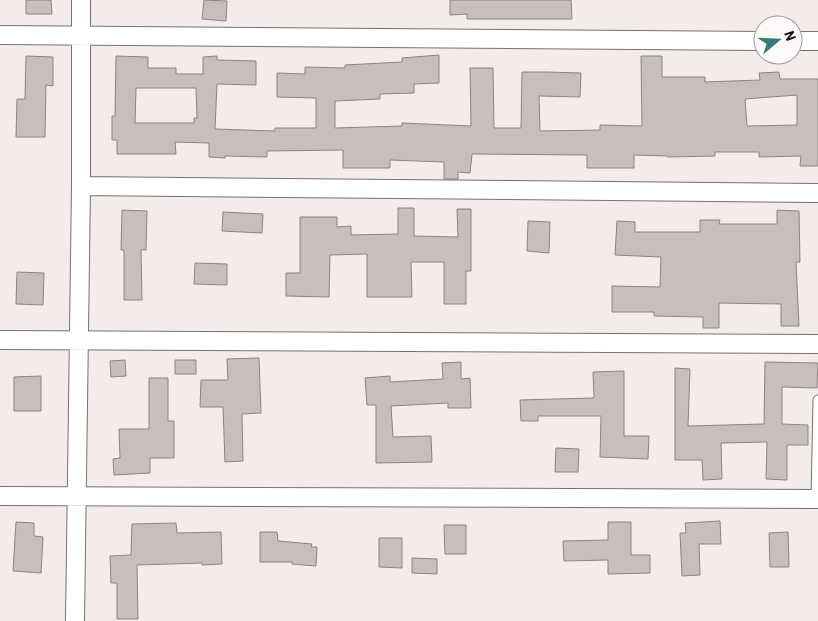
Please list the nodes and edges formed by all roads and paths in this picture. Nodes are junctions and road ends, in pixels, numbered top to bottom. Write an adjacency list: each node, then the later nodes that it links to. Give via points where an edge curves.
1 (80, 0): 3 (street)
2 (0, 35): 3 (street)
3 (81, 36): 4 (street); 7 (street)
4 (753, 41)
5 (803, 41): 6 (street)
6 (818, 41)
7 (81, 186): 8 (street); 10 (street)
8 (818, 193)
9 (0, 340): 10 (street)
10 (78, 342): 11 (street); 14 (street)
11 (818, 344)
12 (818, 400): 15 (lane)
13 (0, 496): 14 (street)
14 (76, 496): 15 (street); 16 (street)
15 (817, 499)
16 (75, 621)

